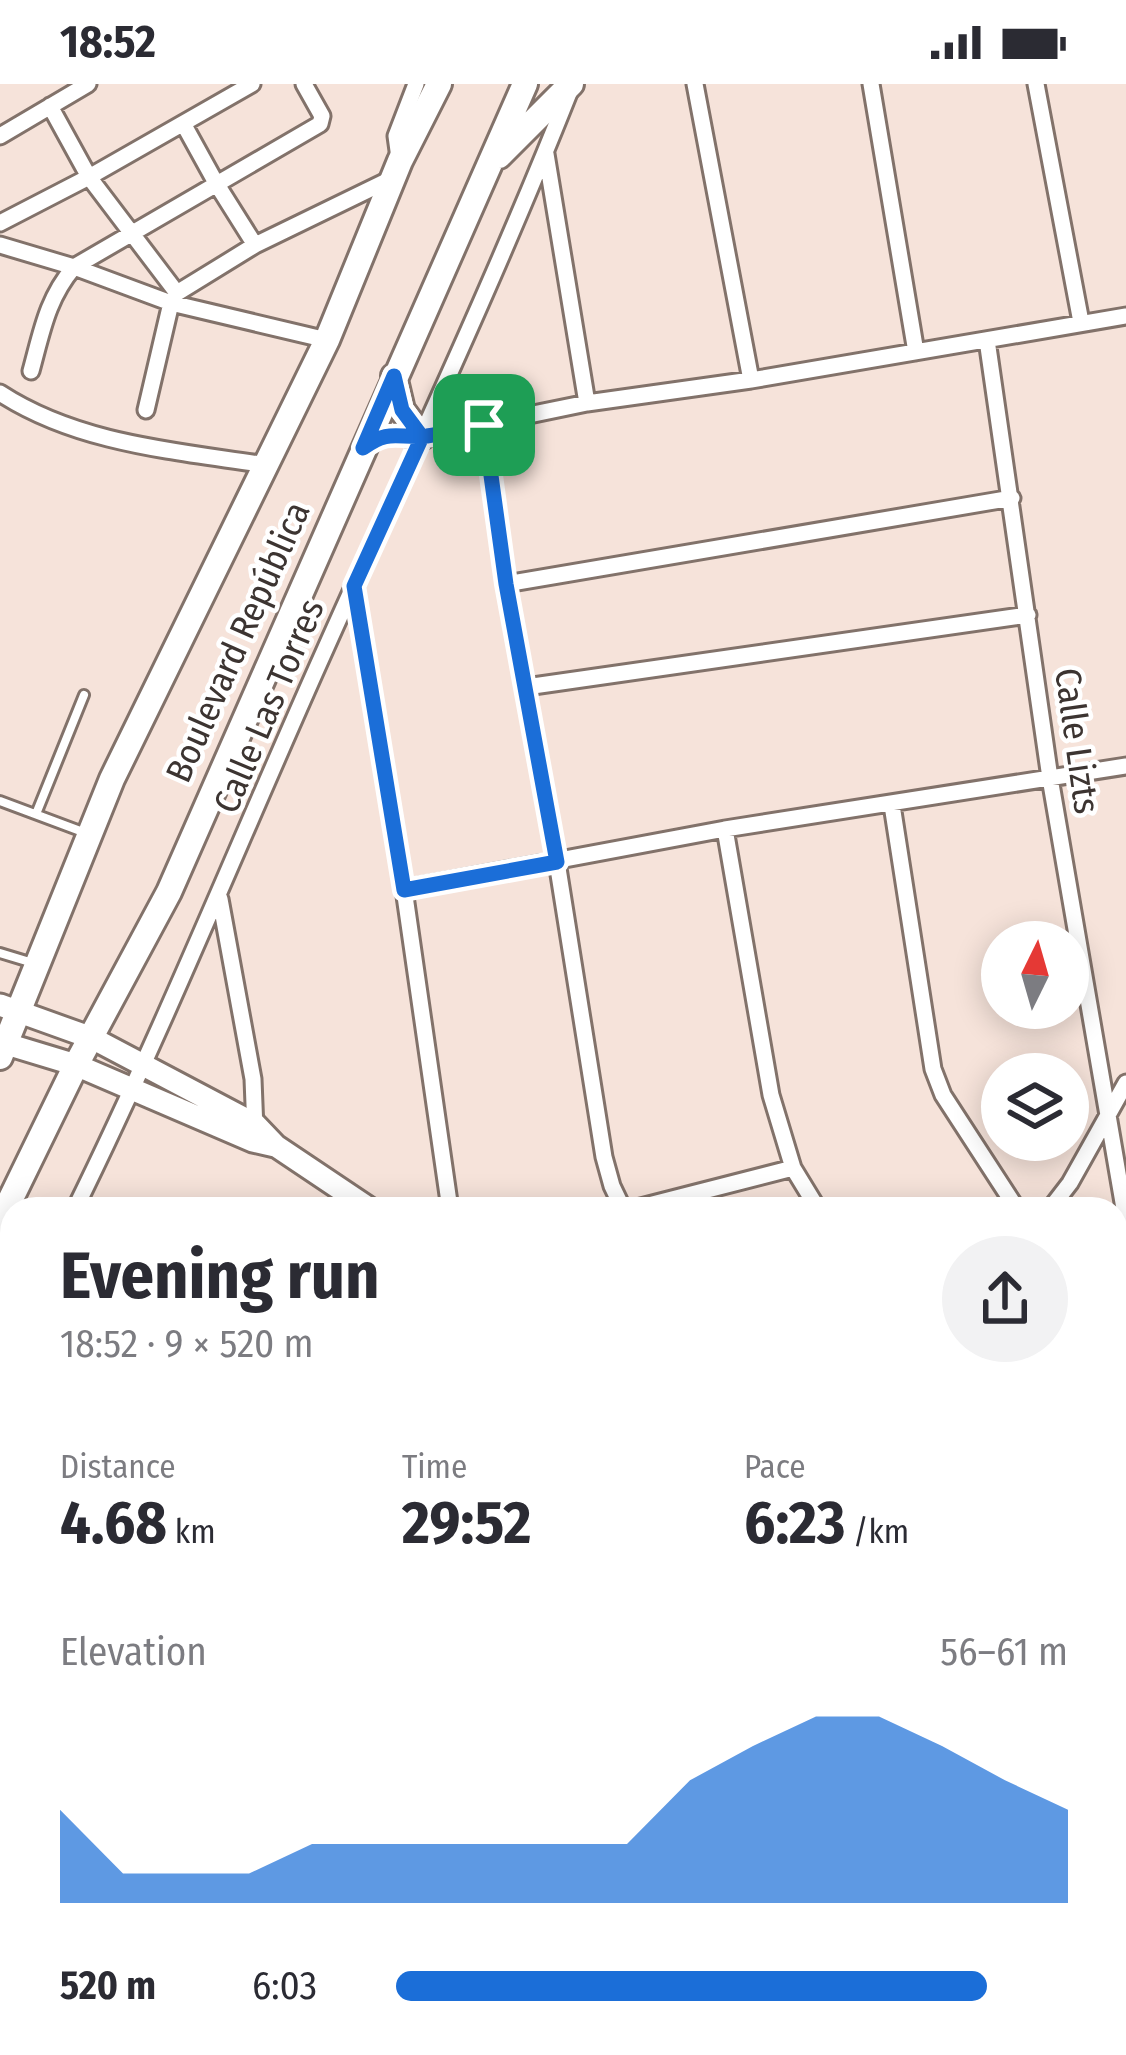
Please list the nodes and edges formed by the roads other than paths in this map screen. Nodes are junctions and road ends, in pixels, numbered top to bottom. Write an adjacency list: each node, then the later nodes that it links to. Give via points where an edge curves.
1 (88, 84): 11 (street)
2 (252, 84): 12 (street)
3 (304, 84): 18 (street, via 320,124)
4 (415, 84): 16 (street, via 396,136)
5 (440, 84): 16 (main road, Boulevard República)
6 (525, 84): 15 (main road, Boulevard República)
7 (572, 84): 14 (street, Calle Las Torres); 15 (main road)
8 (695, 84): 32 (street)
9 (871, 84): 29 (street)
10 (1036, 84): 26 (street)
11 (56, 96): 13 (street); 17 (street)
12 (184, 125): 17 (street); 18 (street)
13 (0, 136)
14 (546, 152): 34 (street); 37 (street, Calle Las Torres)
15 (492, 162): 31 (main road, Boulevard República)
16 (397, 170): 22 (street); 27 (main road, Boulevard República)
17 (89, 177): 19 (street); 20 (street)
18 (216, 183): 20 (street); 22 (street)
19 (0, 223)
20 (130, 233): 23 (street); 24 (street)
21 (0, 245): 23 (street)
22 (255, 245): 24 (street)
23 (74, 267): 24 (street); 30 (street, via 48,309)
24 (174, 298): 27 (street); 35 (street)
25 (1126, 316): 26 (street)
26 (1081, 322): 28 (street)
27 (327, 340): 39 (main road, Boulevard República)
28 (988, 340): 29 (street); 40 (street, Calle Lizts)
29 (916, 352): 32 (street)
30 (32, 371)
31 (394, 376): 37 (main road, via 402,410); 38 (main road, Boulevard República)
32 (751, 380): 34 (street)
33 (0, 393): 39 (street, via 91,434)
34 (587, 404): 36 (street)
35 (146, 410)
36 (484, 425): 37 (street); 41 (street)
37 (422, 437): 38 (main road, via 387,434); 42 (street, Calle Las Torres)
38 (363, 448): 59 (main road, Boulevard República, via 169,892)
39 (266, 465): 52 (main road, Boulevard República)
40 (1012, 498): 41 (street); 43 (street, Calle Lizts)
41 (506, 584): 44 (street)
42 (354, 586): 54 (street); 55 (street, Calle Las Torres)
43 (1028, 615): 44 (street); 47 (street, Calle Lizts)
44 (526, 687): 53 (street)
45 (84, 694): 50 (lane)
46 (1126, 766): 47 (street)
47 (1050, 778): 49 (street); 65 (street, Calle Lizts)
48 (0, 801): 50 (lane)
49 (892, 805): 51 (street); 75 (street, via 936,1081)
50 (36, 814): 52 (lane)
51 (725, 829): 53 (street); 67 (street, via 771,1095)
52 (89, 835): 57 (main road, Boulevard República)
53 (557, 862): 54 (street); 72 (street)
54 (404, 890): 71 (street)
55 (220, 896): 62 (street, Calle Las Torres); 66 (street)
56 (0, 952): 57 (lane)
57 (37, 964): 58 (main road, Boulevard República)
58 (9, 1008): 59 (main road); 60 (main road, Boulevard República)
59 (92, 1038): 61 (main road, Boulevard República); 62 (main road)
60 (2, 1047): 61 (main road)
61 (76, 1065): 64 (main road); 68 (main road, Boulevard República)
62 (145, 1065): 64 (street, Calle Las Torres); 66 (main road)
63 (1126, 1083): 65 (street)
64 (134, 1088): 66 (main road); 69 (street, Calle Las Torres)
65 (1109, 1117): 76 (street); 77 (street, Calle Lizts)
66 (261, 1137): 70 (main road)
67 (793, 1168): 73 (street); 74 (street)
68 (12, 1197)
69 (82, 1197)
70 (352, 1197)
71 (448, 1197)
72 (617, 1197)
73 (680, 1197)
74 (811, 1197)
75 (1009, 1197)
76 (1059, 1197)
77 (1122, 1197)

